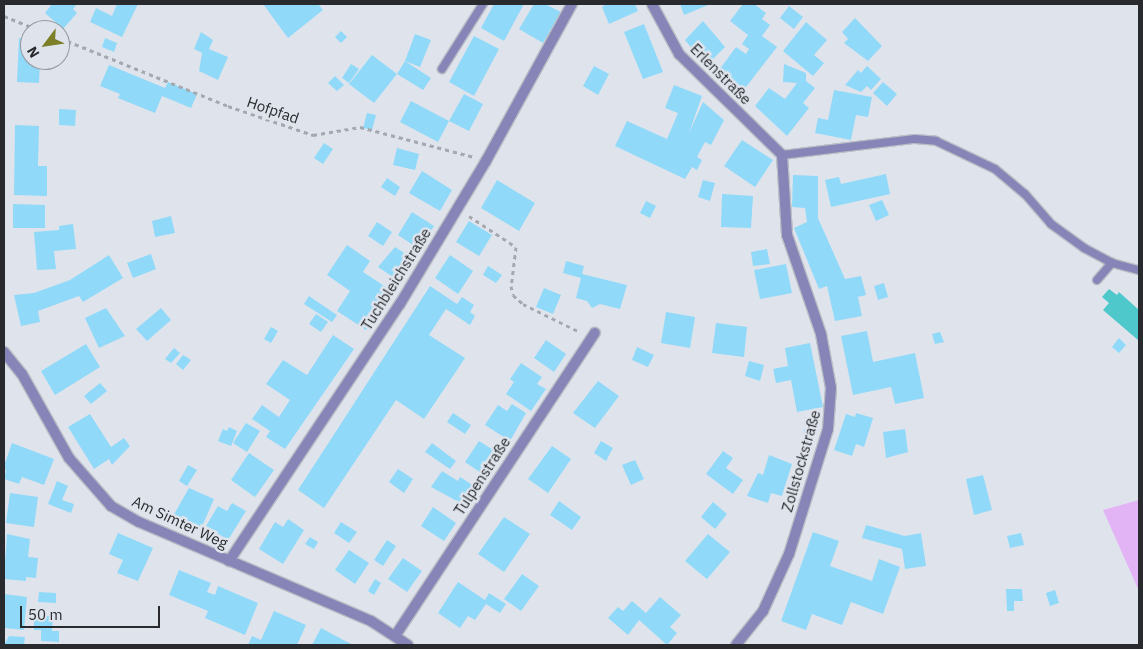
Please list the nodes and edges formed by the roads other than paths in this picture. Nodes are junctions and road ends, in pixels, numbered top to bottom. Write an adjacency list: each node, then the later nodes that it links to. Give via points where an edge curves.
1 (483, 4): 4 (lane)
2 (572, 4): 11 (street, Tuchbleichstraße, via 486,161 400,304)
3 (652, 4): 5 (street, Erlenstraße, via 679,54)
4 (442, 69)
5 (782, 155): 6 (lane, via 915,139 936,140 995,169 1065,235); 14 (street, Zollstockstraße, via 788,235 821,334 832,407 819,462 789,554 763,611)
6 (1112, 263): 7 (lane); 8 (lane)
7 (1139, 270)
8 (1097, 280)
9 (593, 336): 12 (street, Tulpenstraße)
10 (4, 352): 11 (street, Am Simter Weg, via 22,374 69,458 111,506 139,522)
11 (229, 561): 12 (street, Am Simter Weg, via 343,609)
12 (395, 636): 13 (street, Am Simter Weg)
13 (408, 645)
14 (736, 645)

